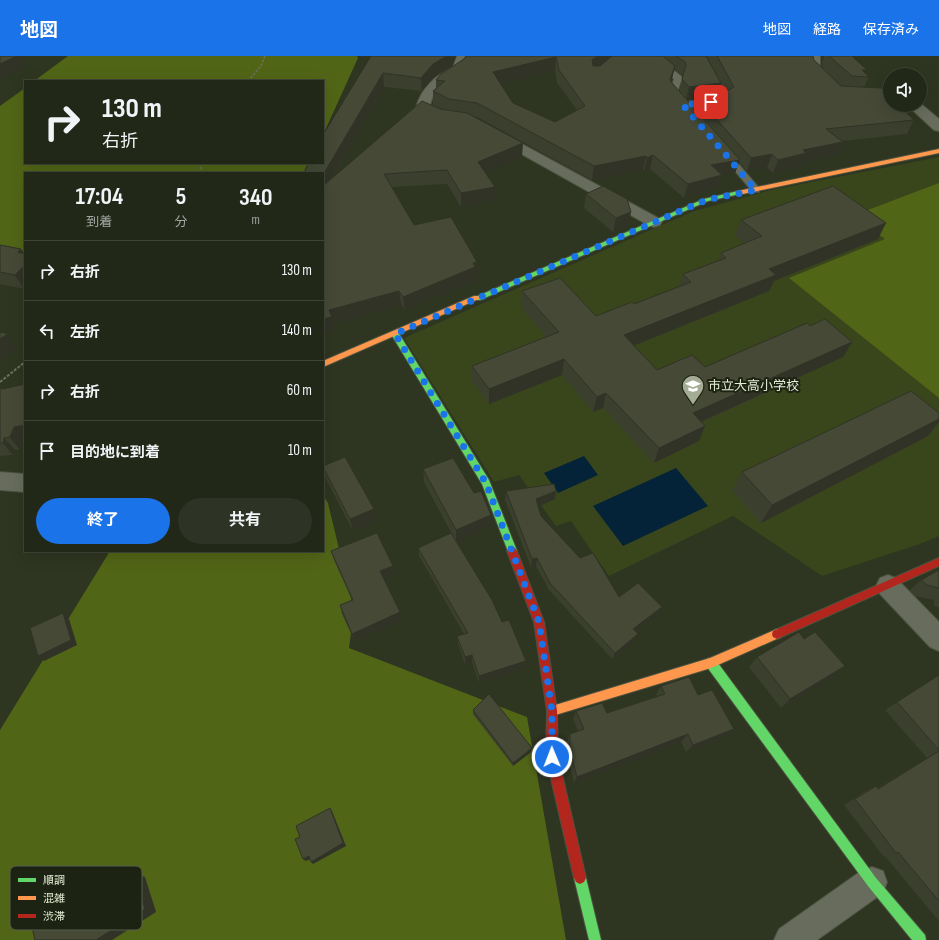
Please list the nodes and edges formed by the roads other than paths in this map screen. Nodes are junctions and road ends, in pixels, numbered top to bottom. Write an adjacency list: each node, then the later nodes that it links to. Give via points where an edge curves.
1 (463, 56): 7 (street, via 459,69 442,78 426,95 423,107 446,118)
2 (642, 56): 3 (lane, via 664,66 678,78 674,93 686,108 725,100)
3 (701, 56)
4 (814, 56): 5 (street, via 814,69)
5 (837, 90)
6 (924, 112): 8 (street)
7 (458, 119)
8 (939, 127)
9 (485, 128): 13 (street)
10 (722, 150): 12 (lane)
11 (939, 151): 12 (street)
12 (756, 190): 13 (street, via 706,200)
13 (654, 222): 14 (street)
14 (395, 334): 15 (street); 22 (street, via 489,490 539,622)
15 (324, 364)
16 (0, 482): 17 (street)
17 (24, 483)
18 (939, 562): 19 (street)
19 (888, 586): 20 (street); 21 (street)
20 (939, 639)
21 (711, 663): 22 (street); 23 (street)
22 (552, 711): 24 (street, via 552,757)
23 (872, 882): 25 (street); 26 (street)
24 (595, 940)
25 (790, 940)
26 (920, 940)

